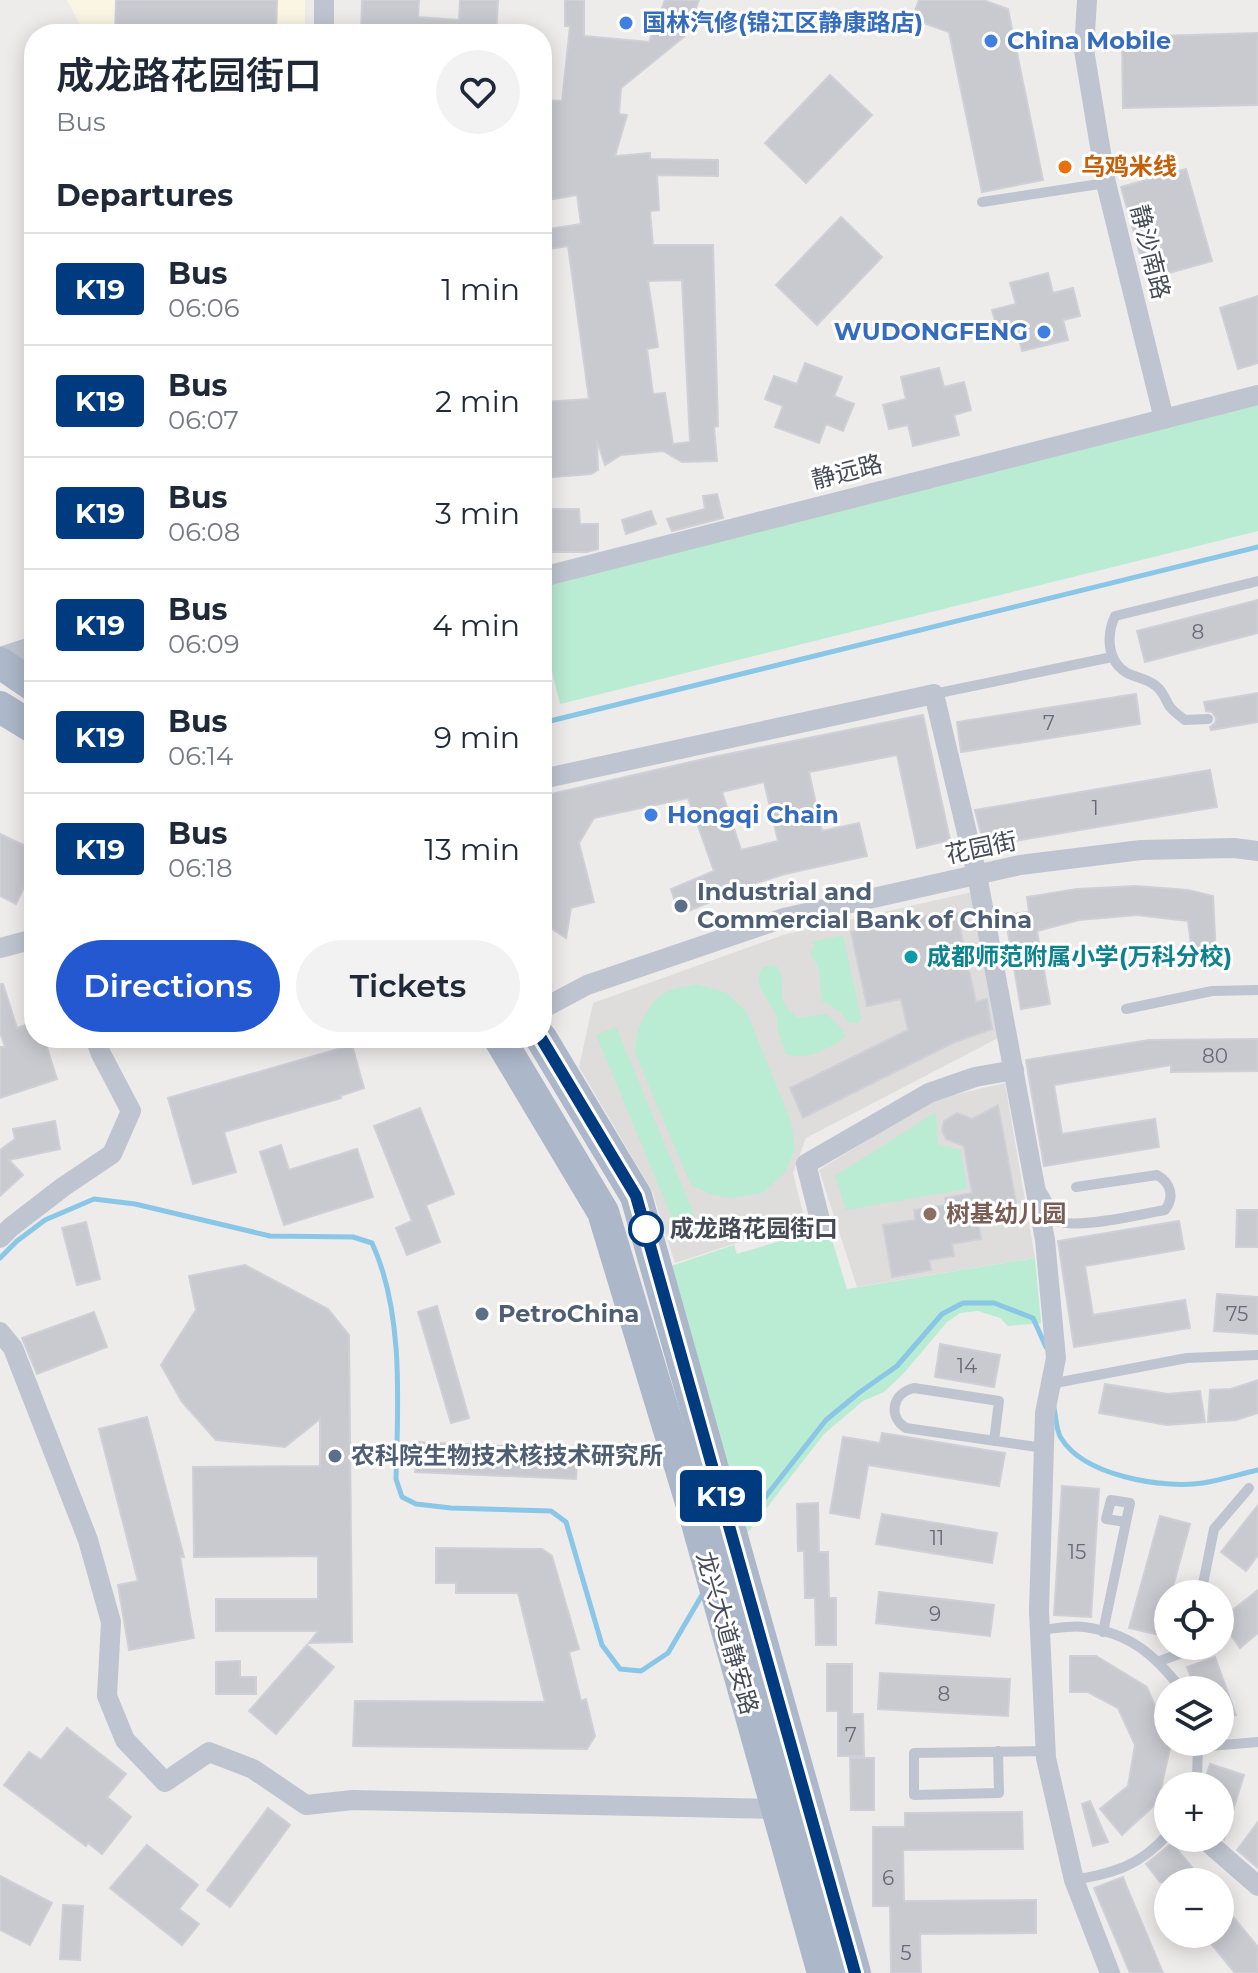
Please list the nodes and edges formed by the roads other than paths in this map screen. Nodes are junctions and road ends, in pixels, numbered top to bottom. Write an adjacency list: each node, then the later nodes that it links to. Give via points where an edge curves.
1 (324, 0): 3 (street)
2 (1087, 0): 4 (street, 静沙南路, via 1084,50)
3 (324, 24)
4 (1106, 183): 5 (lane); 7 (street, 静沙南路)
5 (982, 202)
6 (1258, 395): 7 (street)
7 (1164, 419): 8 (street, 静远路)
8 (552, 574)
9 (1258, 581): 11 (lane, via 1115,616)
10 (24, 650): 12 (street)
11 (1112, 657): 14 (lane); 16 (lane, via 1129,674 1154,683 1185,720)
12 (0, 660): 13 (main road)
13 (24, 678)
14 (934, 694): 18 (street); 20 (street)
15 (0, 707): 17 (main road)
16 (1208, 719)
17 (24, 722)
18 (552, 777)
19 (1258, 851): 20 (street, 花园街, via 1141,850)
20 (977, 875): 24 (street, 花园街, via 784,918 587,985); 29 (street)
21 (24, 942): 22 (street)
22 (0, 948)
23 (1258, 990): 25 (lane, via 1212,991)
24 (552, 1004)
25 (1126, 1009)
26 (99, 1048): 33 (street, via 131,1111 112,1154)
27 (505, 1048): 50 (main road, 龙兴大道静安路, via 603,1212)
28 (547, 1048): 56 (main road, 龙兴大道静安路, via 636,1196)
29 (1014, 1070): 31 (street); 32 (street, via 929,1093 806,1164)
30 (1076, 1187): 31 (lane, via 1157,1175 1171,1191 1165,1210 1081,1224 1055,1218 1043,1191)
31 (1036, 1189): 36 (street, via 1056,1358)
32 (822, 1228)
33 (0, 1238)
34 (0, 1332): 50 (street, via 13,1348 88,1540 111,1622 107,1696 125,1740 165,1782 209,1752 253,1769 306,1805 353,1800)
35 (1258, 1355): 36 (lane, via 1187,1358)
36 (1050, 1384): 38 (street)
37 (994, 1441): 37 (lane, via 906,1428 893,1411 898,1397 914,1388 999,1401); 38 (lane)
38 (1044, 1448): 42 (street)
39 (1249, 1488): 41 (lane, via 1214,1529)
40 (1126, 1522): 43 (lane)
41 (1204, 1580)
42 (1040, 1630): 43 (lane, via 1083,1627); 49 (street)
43 (1103, 1632): 44 (lane, via 1125,1637)
44 (1160, 1661): 45 (lane)
45 (1171, 1676)
46 (1258, 1742): 47 (lane)
47 (1234, 1743)
48 (998, 1751): 48 (lane, via 914,1753 914,1795 999,1793); 49 (lane)
49 (1046, 1751): 53 (street)
50 (777, 1809): 55 (main road, 龙兴大道静安路)
51 (1154, 1850): 53 (lane, via 1116,1872)
52 (1219, 1852): 54 (street)
53 (1074, 1880): 57 (street)
54 (1258, 1886)
55 (823, 1973)
56 (855, 1973)
57 (1110, 1973)

